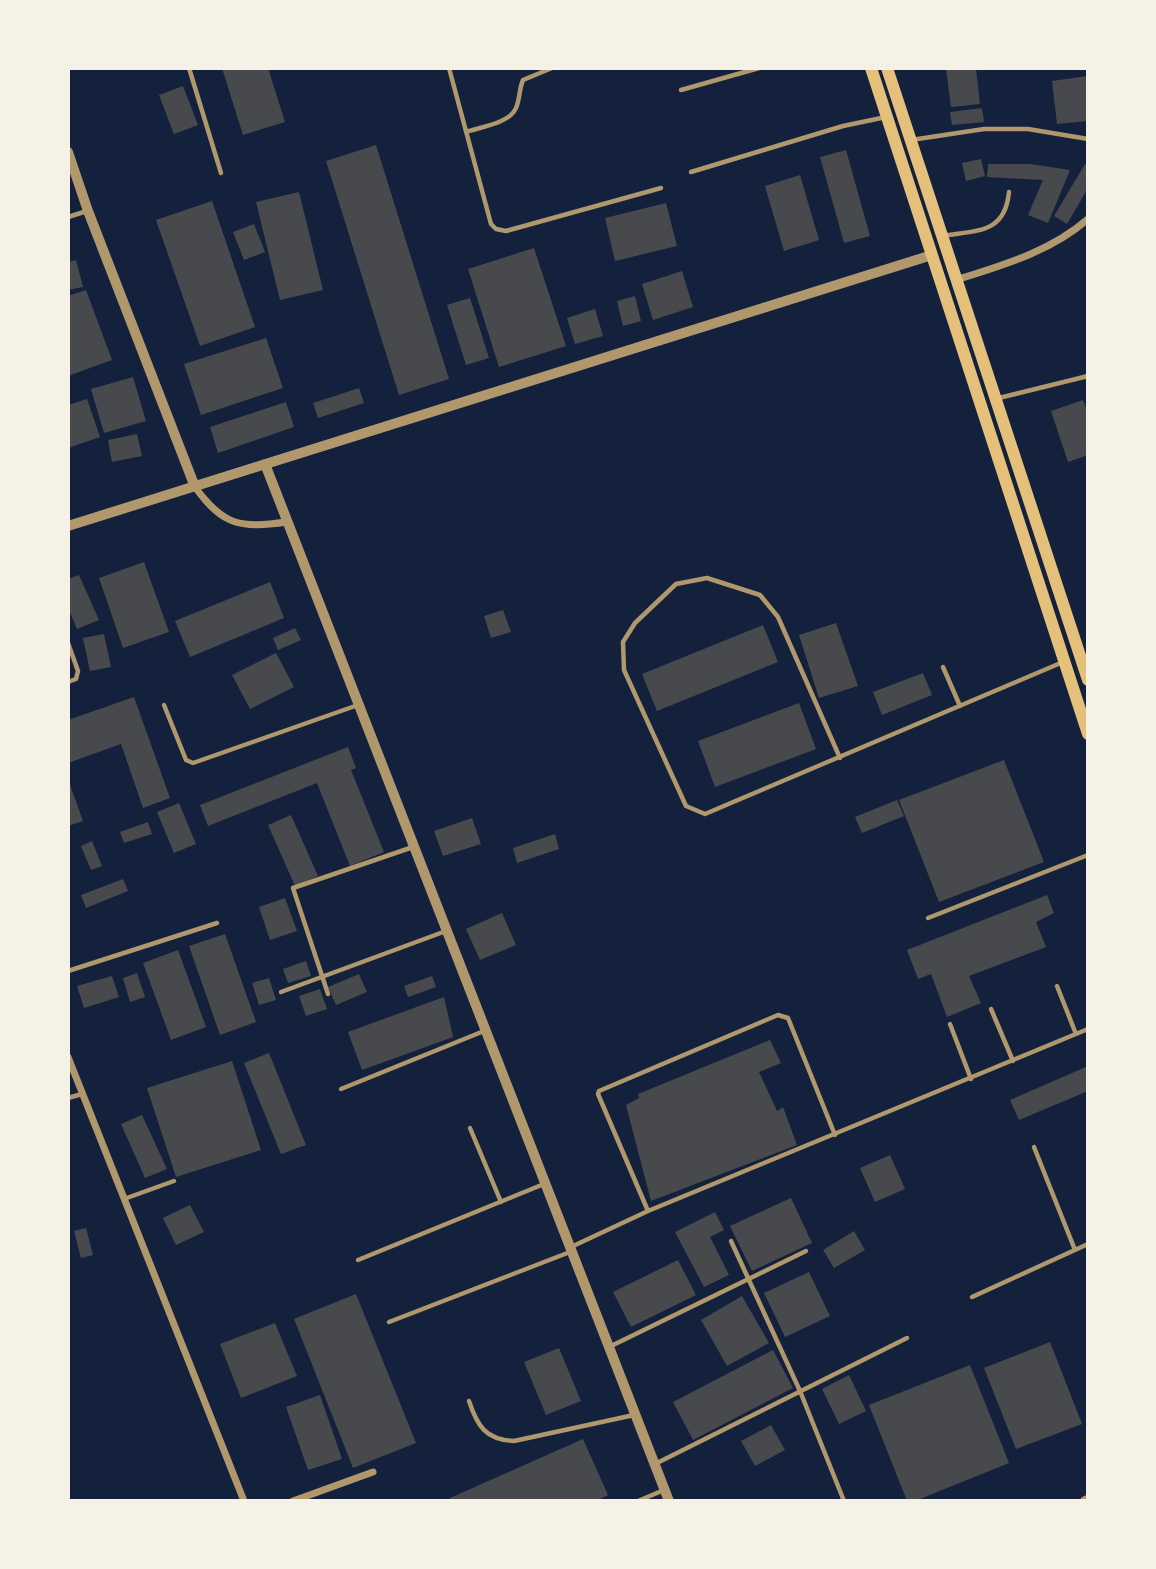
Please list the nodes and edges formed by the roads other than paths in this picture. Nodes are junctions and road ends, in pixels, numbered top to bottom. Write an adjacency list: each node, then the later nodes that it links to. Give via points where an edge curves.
1 (189, 68): 14 (lane)
2 (449, 68): 9 (lane)
3 (552, 68): 9 (lane, via 523,80 509,117)
4 (760, 68): 7 (lane)
5 (871, 68): 8 (main road)
6 (887, 68): 11 (main road)
7 (681, 89)
8 (887, 117): 13 (lane); 21 (main road)
9 (466, 132): 15 (lane, via 491,225 496,229 506,231)
10 (1088, 139): 11 (lane, via 1028,129 984,129)
11 (911, 141): 20 (main road)
12 (68, 152): 17 (street)
13 (691, 172)
14 (221, 173)
15 (661, 188)
16 (1009, 192): 20 (lane, via 1004,217 996,224)
17 (88, 211): 18 (lane); 26 (street)
18 (68, 217)
19 (1088, 219): 22 (street, via 1055,243)
20 (941, 236): 22 (main road)
21 (932, 255): 25 (street); 30 (main road)
22 (955, 281): 24 (main road)
23 (1088, 376): 24 (lane)
24 (994, 399): 32 (main road)
25 (265, 464): 26 (street); 27 (street)
26 (195, 487): 27 (street, via 223,518 258,526); 28 (street)
27 (287, 522): 34 (street)
28 (68, 526)
29 (68, 643): 33 (lane, via 78,671 76,679)
30 (1063, 662): 36 (lane); 37 (main road)
31 (943, 667): 36 (lane)
32 (1088, 680)
33 (68, 681)
34 (358, 704): 35 (lane, via 193,763 186,760); 39 (street)
35 (164, 705)
36 (960, 706): 38 (lane)
37 (1088, 734)
38 (840, 758): 38 (lane, via 778,617 760,595 707,578 676,584 635,623 623,642 624,670 690,809 709,814)
39 (414, 847): 43 (street); 45 (lane, via 293,888)
40 (1088, 855): 41 (lane)
41 (928, 918)
42 (217, 923): 44 (lane)
43 (447, 930): 45 (lane); 52 (street)
44 (68, 971)
45 (322, 976): 47 (lane); 48 (lane)
46 (1057, 985): 53 (lane)
47 (281, 992)
48 (328, 994)
49 (991, 1009): 55 (lane)
50 (950, 1024): 56 (lane)
51 (1088, 1029): 53 (lane)
52 (485, 1030): 57 (lane); 64 (street)
53 (1076, 1034): 55 (lane)
54 (68, 1057): 58 (street)
55 (1013, 1061): 56 (lane)
56 (971, 1079): 61 (lane)
57 (341, 1088)
58 (82, 1094): 59 (lane); 65 (street)
59 (68, 1098)
60 (470, 1128): 66 (lane)
61 (835, 1135): 67 (lane); 67 (lane, via 788,1018 778,1015 599,1091)
62 (1034, 1147): 71 (lane)
63 (174, 1181): 65 (lane)
64 (545, 1184): 66 (lane); 70 (street)
65 (123, 1199): 85 (street)
66 (500, 1202): 73 (lane)
67 (648, 1211): 70 (lane)
68 (731, 1241): 74 (lane)
69 (1088, 1244): 71 (lane)
70 (571, 1249): 76 (lane); 78 (street)
71 (1075, 1250): 75 (lane)
72 (806, 1251): 74 (lane)
73 (359, 1260)
74 (748, 1279): 78 (lane); 79 (lane)
75 (972, 1297)
76 (389, 1322)
77 (907, 1338): 79 (lane)
78 (609, 1347): 81 (street)
79 (800, 1391): 82 (lane); 88 (lane)
80 (469, 1401): 81 (lane, via 477,1423 503,1441)
81 (635, 1414): 82 (street)
82 (654, 1464): 84 (street)
83 (373, 1472): 86 (street)
84 (666, 1495): 87 (lane)
85 (244, 1501)
86 (293, 1501)
87 (638, 1501)
88 (844, 1501)

